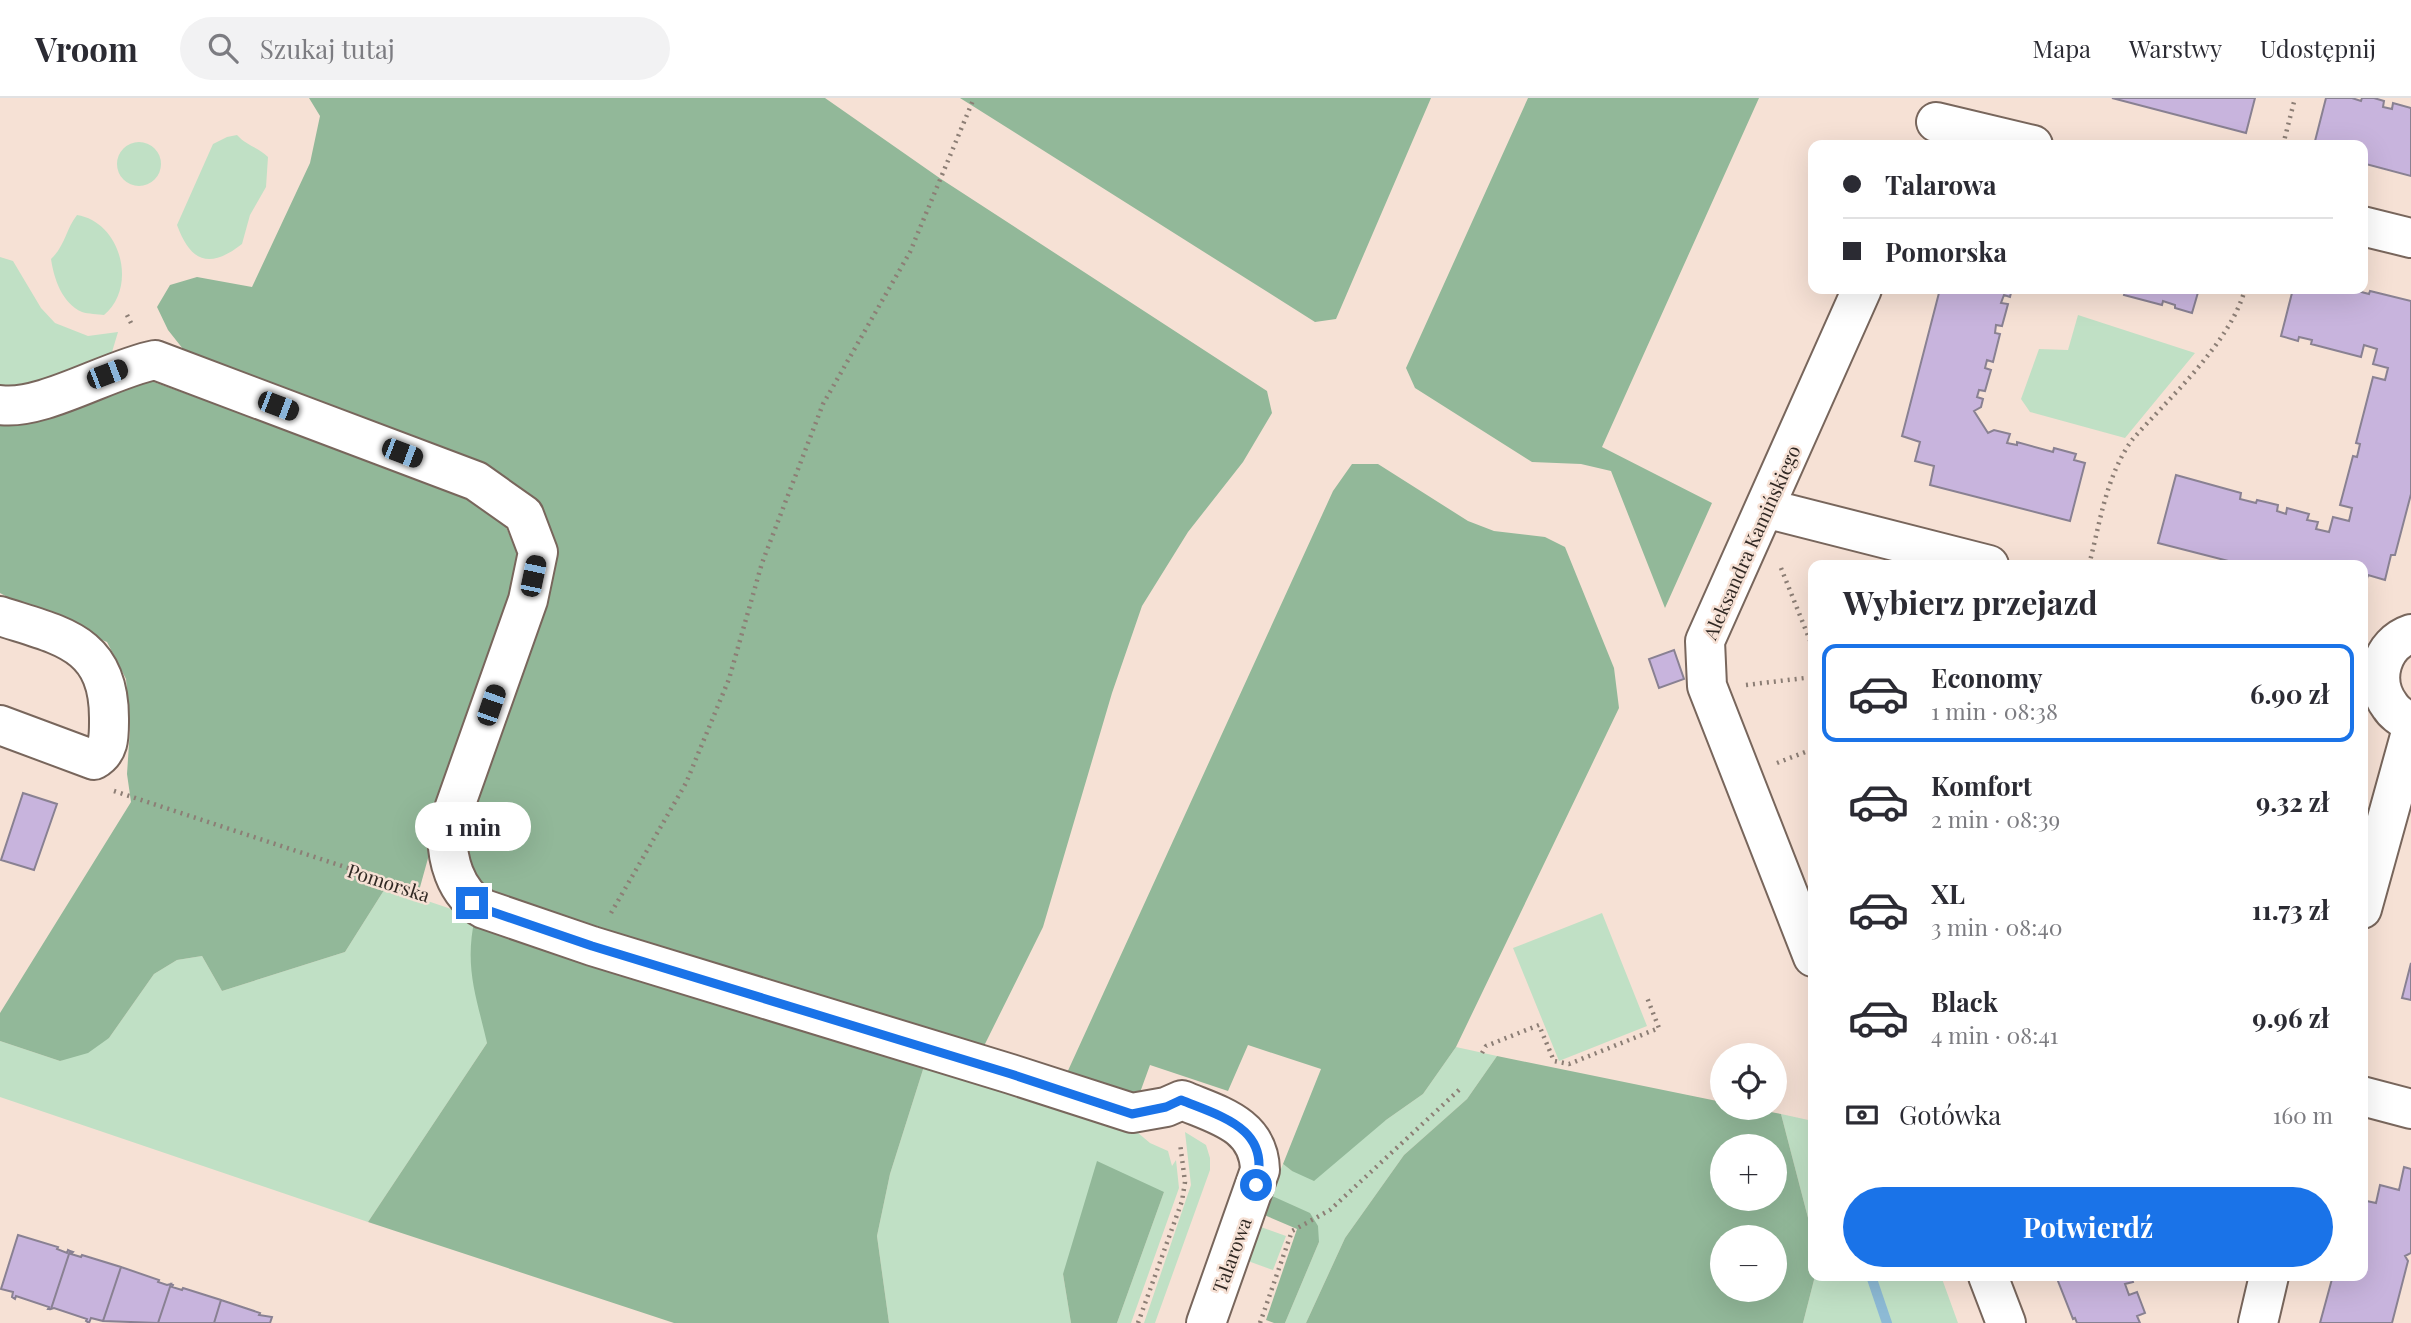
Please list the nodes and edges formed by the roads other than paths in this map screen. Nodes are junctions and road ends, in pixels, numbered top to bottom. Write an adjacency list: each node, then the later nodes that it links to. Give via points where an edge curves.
1 (1935, 122): 2 (street)
2 (2011, 140)
3 (2368, 227): 4 (street)
4 (2411, 237)
5 (1860, 294): 7 (street, Aleksandra Kamińskiego)
6 (0, 404): 21 (street, Talarowa, via 32,403 132,364 155,360 476,481 524,515 538,551 528,600 448,826 450,861 472,903 592,946 1132,1114 1181,1100 1225,1117 1256,1146 1260,1170)
7 (1765, 508): 8 (street); 16 (street, Aleksandra Kamińskiego, via 1704,641 1707,686)
8 (1969, 560)
9 (0, 616): 13 (street, via 69,638 93,659 109,694 103,775)
10 (2411, 634): 11 (street)
11 (2372, 663): 12 (street, via 2388,705)
12 (2411, 723)
13 (0, 725)
14 (2411, 732): 15 (street)
15 (2368, 887)
16 (1808, 944)
17 (2368, 1098): 18 (street)
18 (2411, 1109)
19 (1990, 1281): 22 (street)
20 (2268, 1281): 23 (street)
21 (1206, 1323)
22 (2006, 1323)
23 (2258, 1323)

